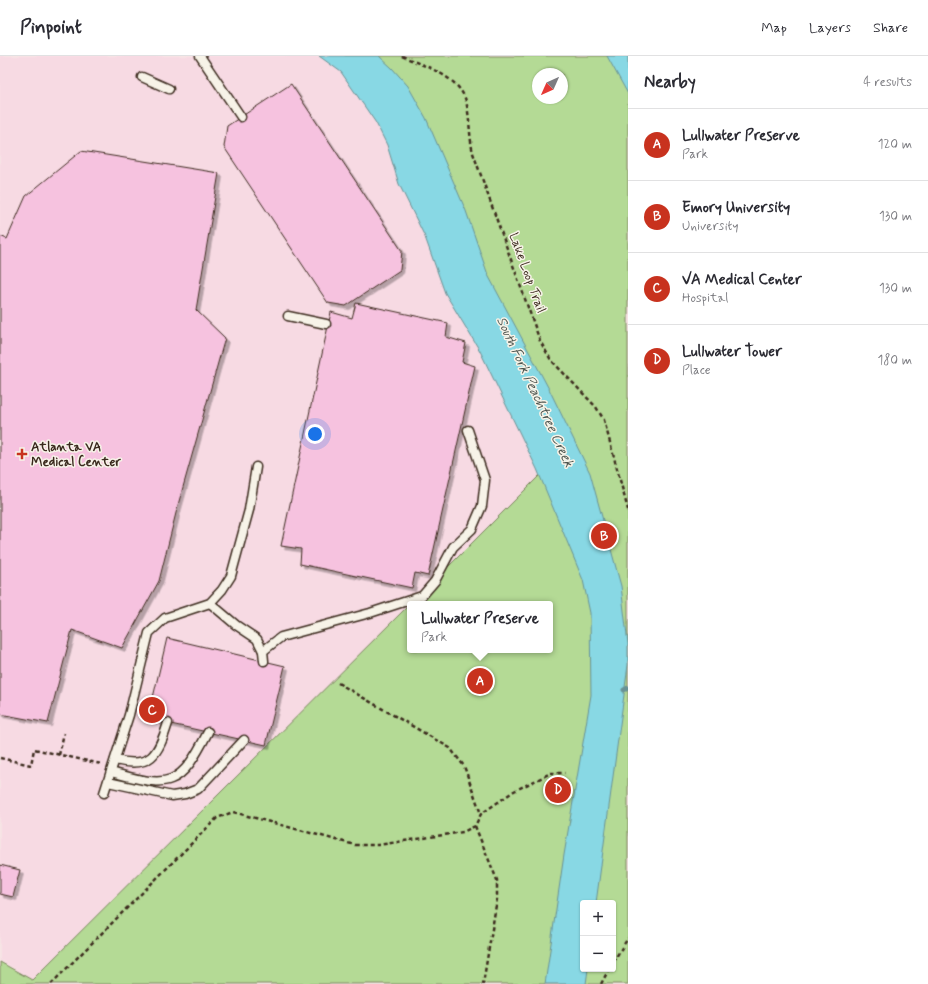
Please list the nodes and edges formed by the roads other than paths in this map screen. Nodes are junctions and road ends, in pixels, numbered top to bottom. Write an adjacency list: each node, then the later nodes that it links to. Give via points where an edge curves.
1 (200, 56): 4 (lane)
2 (142, 77): 3 (lane)
3 (169, 89)
4 (241, 117)
5 (288, 316): 6 (lane)
6 (326, 324)
7 (468, 430): 10 (lane, via 485,480 482,506 472,528 453,547 435,581 422,596 281,637)
8 (256, 467): 9 (lane, via 249,510 231,576)
9 (210, 603): 10 (lane, via 257,639); 15 (lane, via 165,618 149,633)
10 (263, 651): 11 (lane)
11 (264, 661)
12 (168, 723): 15 (lane, via 157,752 148,760 136,763)
13 (208, 732): 16 (lane, via 185,770 174,779 158,782)
14 (244, 740): 17 (lane, via 198,789 185,794 172,796)
15 (115, 760): 16 (lane)
16 (111, 772): 17 (lane)
17 (108, 782): 18 (lane)
18 (104, 793)

